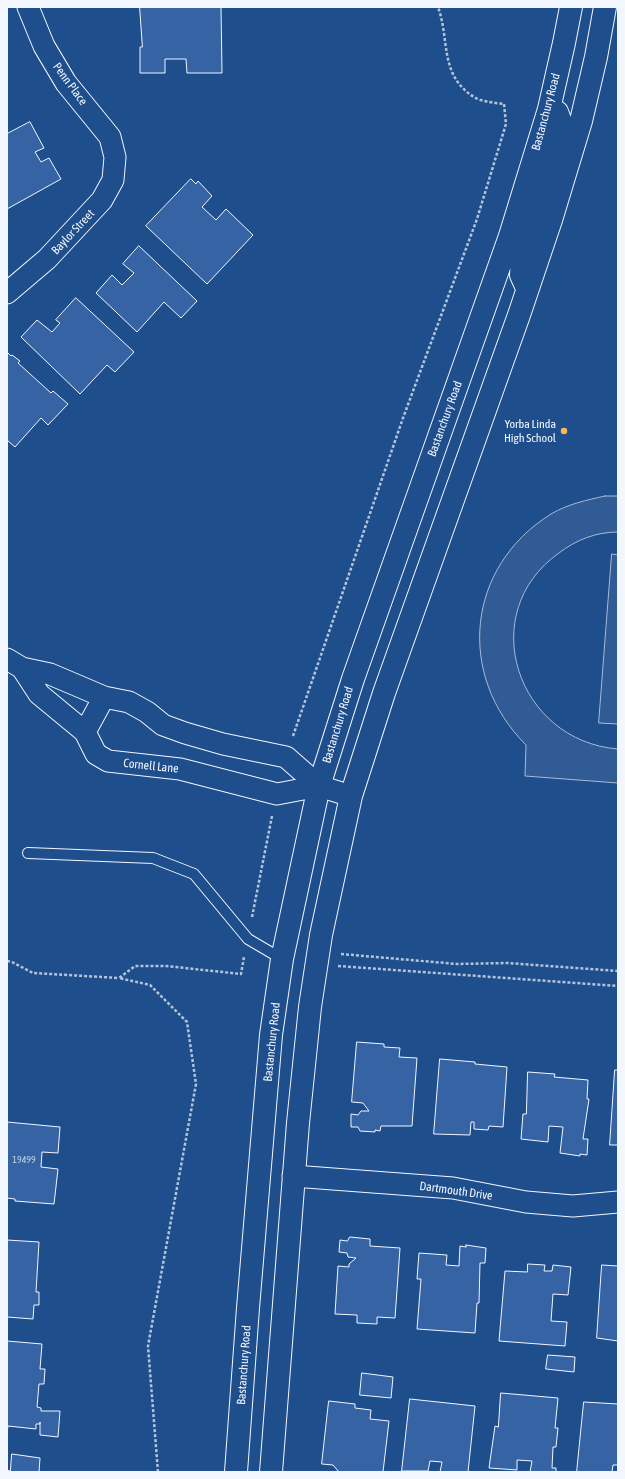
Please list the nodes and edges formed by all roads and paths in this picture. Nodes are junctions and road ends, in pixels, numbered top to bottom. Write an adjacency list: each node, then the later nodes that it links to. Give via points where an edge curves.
1 (28, 7): 5 (street, Penn Place, via 44,46 66,83 110,137)
2 (571, 7): 4 (main road, Bastanchury Road)
3 (605, 7): 6 (main road, via 581,121)
4 (549, 109): 6 (main road, via 556,112 562,125 522,256 521,274); 11 (main road, Bastanchury Road, via 510,236 353,679)
5 (116, 158): 7 (street, Baylor Street, via 113,180 102,200 48,259)
6 (527, 290): 12 (main road, via 384,693)
7 (7, 292)
8 (14, 664): 9 (street, Cornell Lane, via 50,674); 10 (street, Cornell Lane, via 39,694)
9 (104, 697): 10 (street); 11 (street, Cornell Lane, via 129,702 163,725 184,733 286,757)
10 (84, 732): 11 (street, Cornell Lane, via 96,754 108,761 180,769 277,794)
11 (319, 786): 12 (street, Cornell Lane); 15 (main road, Bastanchury Road)
12 (351, 796): 21 (main road, via 321,935 310,1007)
13 (28, 853): 15 (lane, via 153,858 194,874 248,939)
14 (339, 954): 18 (path, via 456,964 507,963)
15 (282, 959): 23 (main road, Bastanchury Road, via 271,1035)
16 (7, 961): 19 (path, via 33,973)
17 (336, 966): 20 (path)
18 (618, 971)
19 (120, 978)
20 (618, 986)
21 (293, 1176): 22 (street, Dartmouth Drive, via 453,1188 526,1202 573,1206); 24 (main road)
22 (618, 1202)
23 (236, 1472)
24 (271, 1472)

